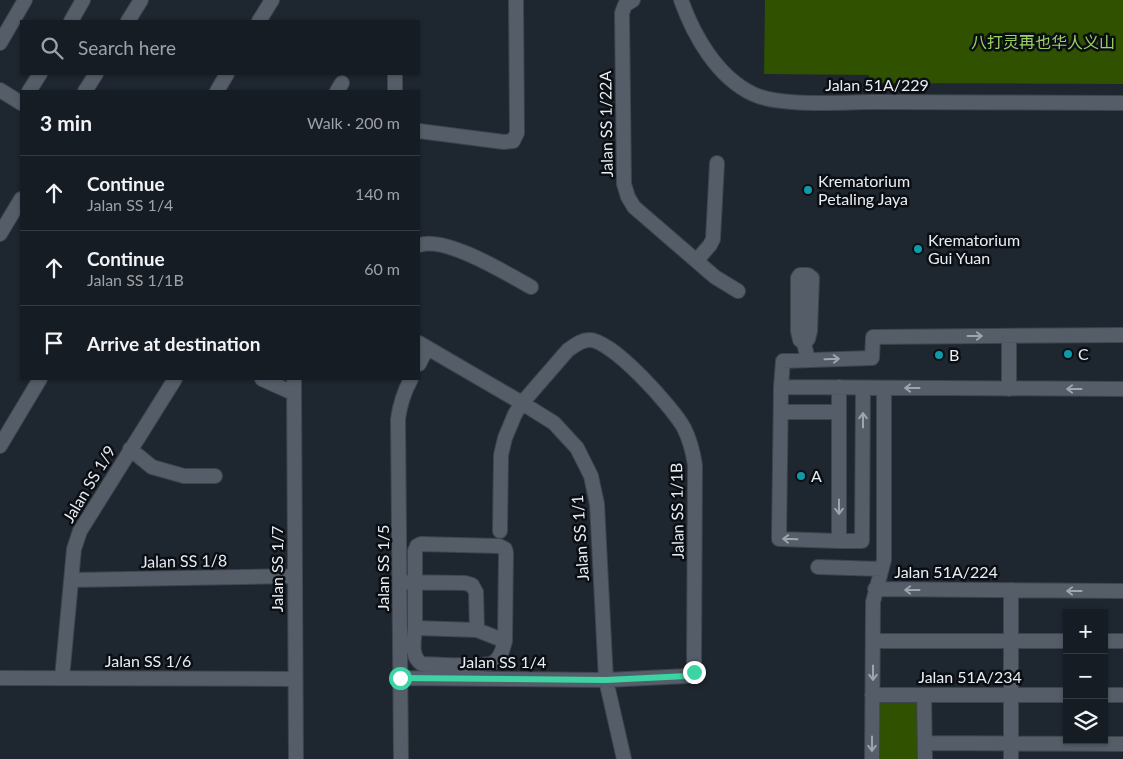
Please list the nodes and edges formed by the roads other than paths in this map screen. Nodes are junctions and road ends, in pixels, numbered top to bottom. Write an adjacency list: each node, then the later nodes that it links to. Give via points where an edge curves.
1 (25, 0): 11 (street)
2 (84, 0): 8 (street)
3 (141, 0): 9 (street)
4 (272, 0): 10 (street)
5 (516, 0): 23 (street, via 517,133 513,141)
6 (633, 0): 29 (street, Jalan SS 1/22A, via 624,5 622,13 624,184 634,207)
7 (681, 0): 22 (street, Jalan 51A/229, via 695,32 722,71 753,94 772,100)
8 (72, 20)
9 (129, 20)
10 (260, 20)
11 (0, 43)
12 (39, 75): 17 (street)
13 (95, 75): 18 (street)
14 (226, 75): 19 (street)
15 (395, 75): 20 (street)
16 (0, 90): 21 (street)
17 (30, 90)
18 (87, 90)
19 (218, 90)
20 (395, 90)
21 (20, 102)
22 (1123, 103)
23 (420, 131)
24 (717, 163): 29 (street, via 713,239)
25 (20, 200): 26 (street)
26 (6, 212): 27 (street)
27 (0, 234)
28 (420, 244): 30 (street, via 444,244 491,264)
29 (697, 260): 31 (street, Jalan SS 1/22A, via 715,277)
30 (531, 287)
31 (738, 291)
32 (1123, 335): 33 (street)
33 (1009, 336): 37 (street, one-way to 33, via 872,358 874,337); 47 (street)
34 (804, 343): 37 (street)
35 (423, 345): 36 (street); 50 (street, Jalan SS 1/1)
36 (420, 359)
37 (808, 360): 43 (street, via 783,361)
38 (39, 380): 53 (street)
39 (174, 380): 54 (street, Jalan SS 1/9)
40 (264, 380): 49 (street)
41 (294, 380): 49 (street, Jalan SS 1/7)
42 (411, 380): 62 (street, Jalan SS 1/5, via 401,400 398,419)
43 (781, 387): 44 (street); 51 (street)
44 (839, 388): 45 (street); 52 (street)
45 (863, 388): 46 (street); 57 (street, one-way to 45, via 862,541)
46 (884, 388): 47 (street, one-way to 46); 59 (street, via 884,560)
47 (1009, 389): 48 (street, one-way to 47)
48 (1123, 389)
49 (293, 393): 60 (street, Jalan SS 1/7)
50 (522, 403): 56 (street, via 500,455); 78 (street, Jalan SS 1/1, via 554,423 577,448 591,476 597,504); 78 (street, Jalan SS 1/1B, via 568,350 589,340 600,342 622,358 675,413 692,446 695,464 694,672 687,676)
51 (780, 412): 52 (street); 57 (street, one-way to 51, via 779,539)
52 (839, 412): 57 (street, one-way to 57)
53 (0, 446)
54 (130, 449): 55 (street, via 152,467 184,476); 61 (street, Jalan SS 1/9, via 80,531 74,549)
55 (215, 476)
56 (500, 531)
57 (839, 541)
58 (818, 566): 59 (street)
59 (881, 568): 63 (street)
60 (295, 576): 61 (street, Jalan SS 1/8); 77 (street, Jalan SS 1/7)
61 (72, 580): 75 (street, Jalan SS 1/9)
62 (408, 582): 66 (street); 67 (street, via 472,585 476,592); 68 (street, via 415,551 421,544 499,546 505,549); 76 (street, Jalan SS 1/5)
63 (875, 589): 64 (street, Jalan 51A/224, one-way to 63); 69 (street, Jalan 51A/224)
64 (1011, 590): 65 (street, Jalan 51A/224, one-way to 64); 70 (street)
65 (1123, 591)
66 (415, 628): 67 (street); 68 (street, via 414,656 422,664 490,664 500,656)
67 (477, 630): 68 (street)
68 (505, 641)
69 (873, 641): 70 (street); 79 (street, Jalan 51A/224, one-way to 79)
70 (1011, 641): 71 (street); 81 (street)
71 (1063, 641)
72 (1108, 641): 73 (street)
73 (1123, 641)
74 (0, 678): 75 (street, Jalan SS 1/6)
75 (62, 678): 77 (street, Jalan SS 1/6)
76 (400, 678): 78 (street, Jalan SS 1/4); 89 (street, Jalan SS 1/5)
77 (295, 679): 88 (street, Jalan SS 1/7)
78 (606, 680): 90 (street, Jalan SS 1/1)
79 (872, 695): 80 (street, Jalan 51A/234); 91 (street, Jalan 51A/224, one-way to 91)
80 (924, 695): 81 (street, Jalan 51A/234); 85 (street)
81 (1011, 695): 82 (street, Jalan 51A/234); 86 (street)
82 (1063, 695)
83 (1108, 695): 84 (street)
84 (1123, 695)
85 (925, 743): 86 (street); 92 (street)
86 (1011, 743): 87 (street); 93 (street)
87 (1123, 744)
88 (296, 759)
89 (401, 759)
90 (624, 759)
91 (872, 759)
92 (925, 759)
93 (1011, 759)

